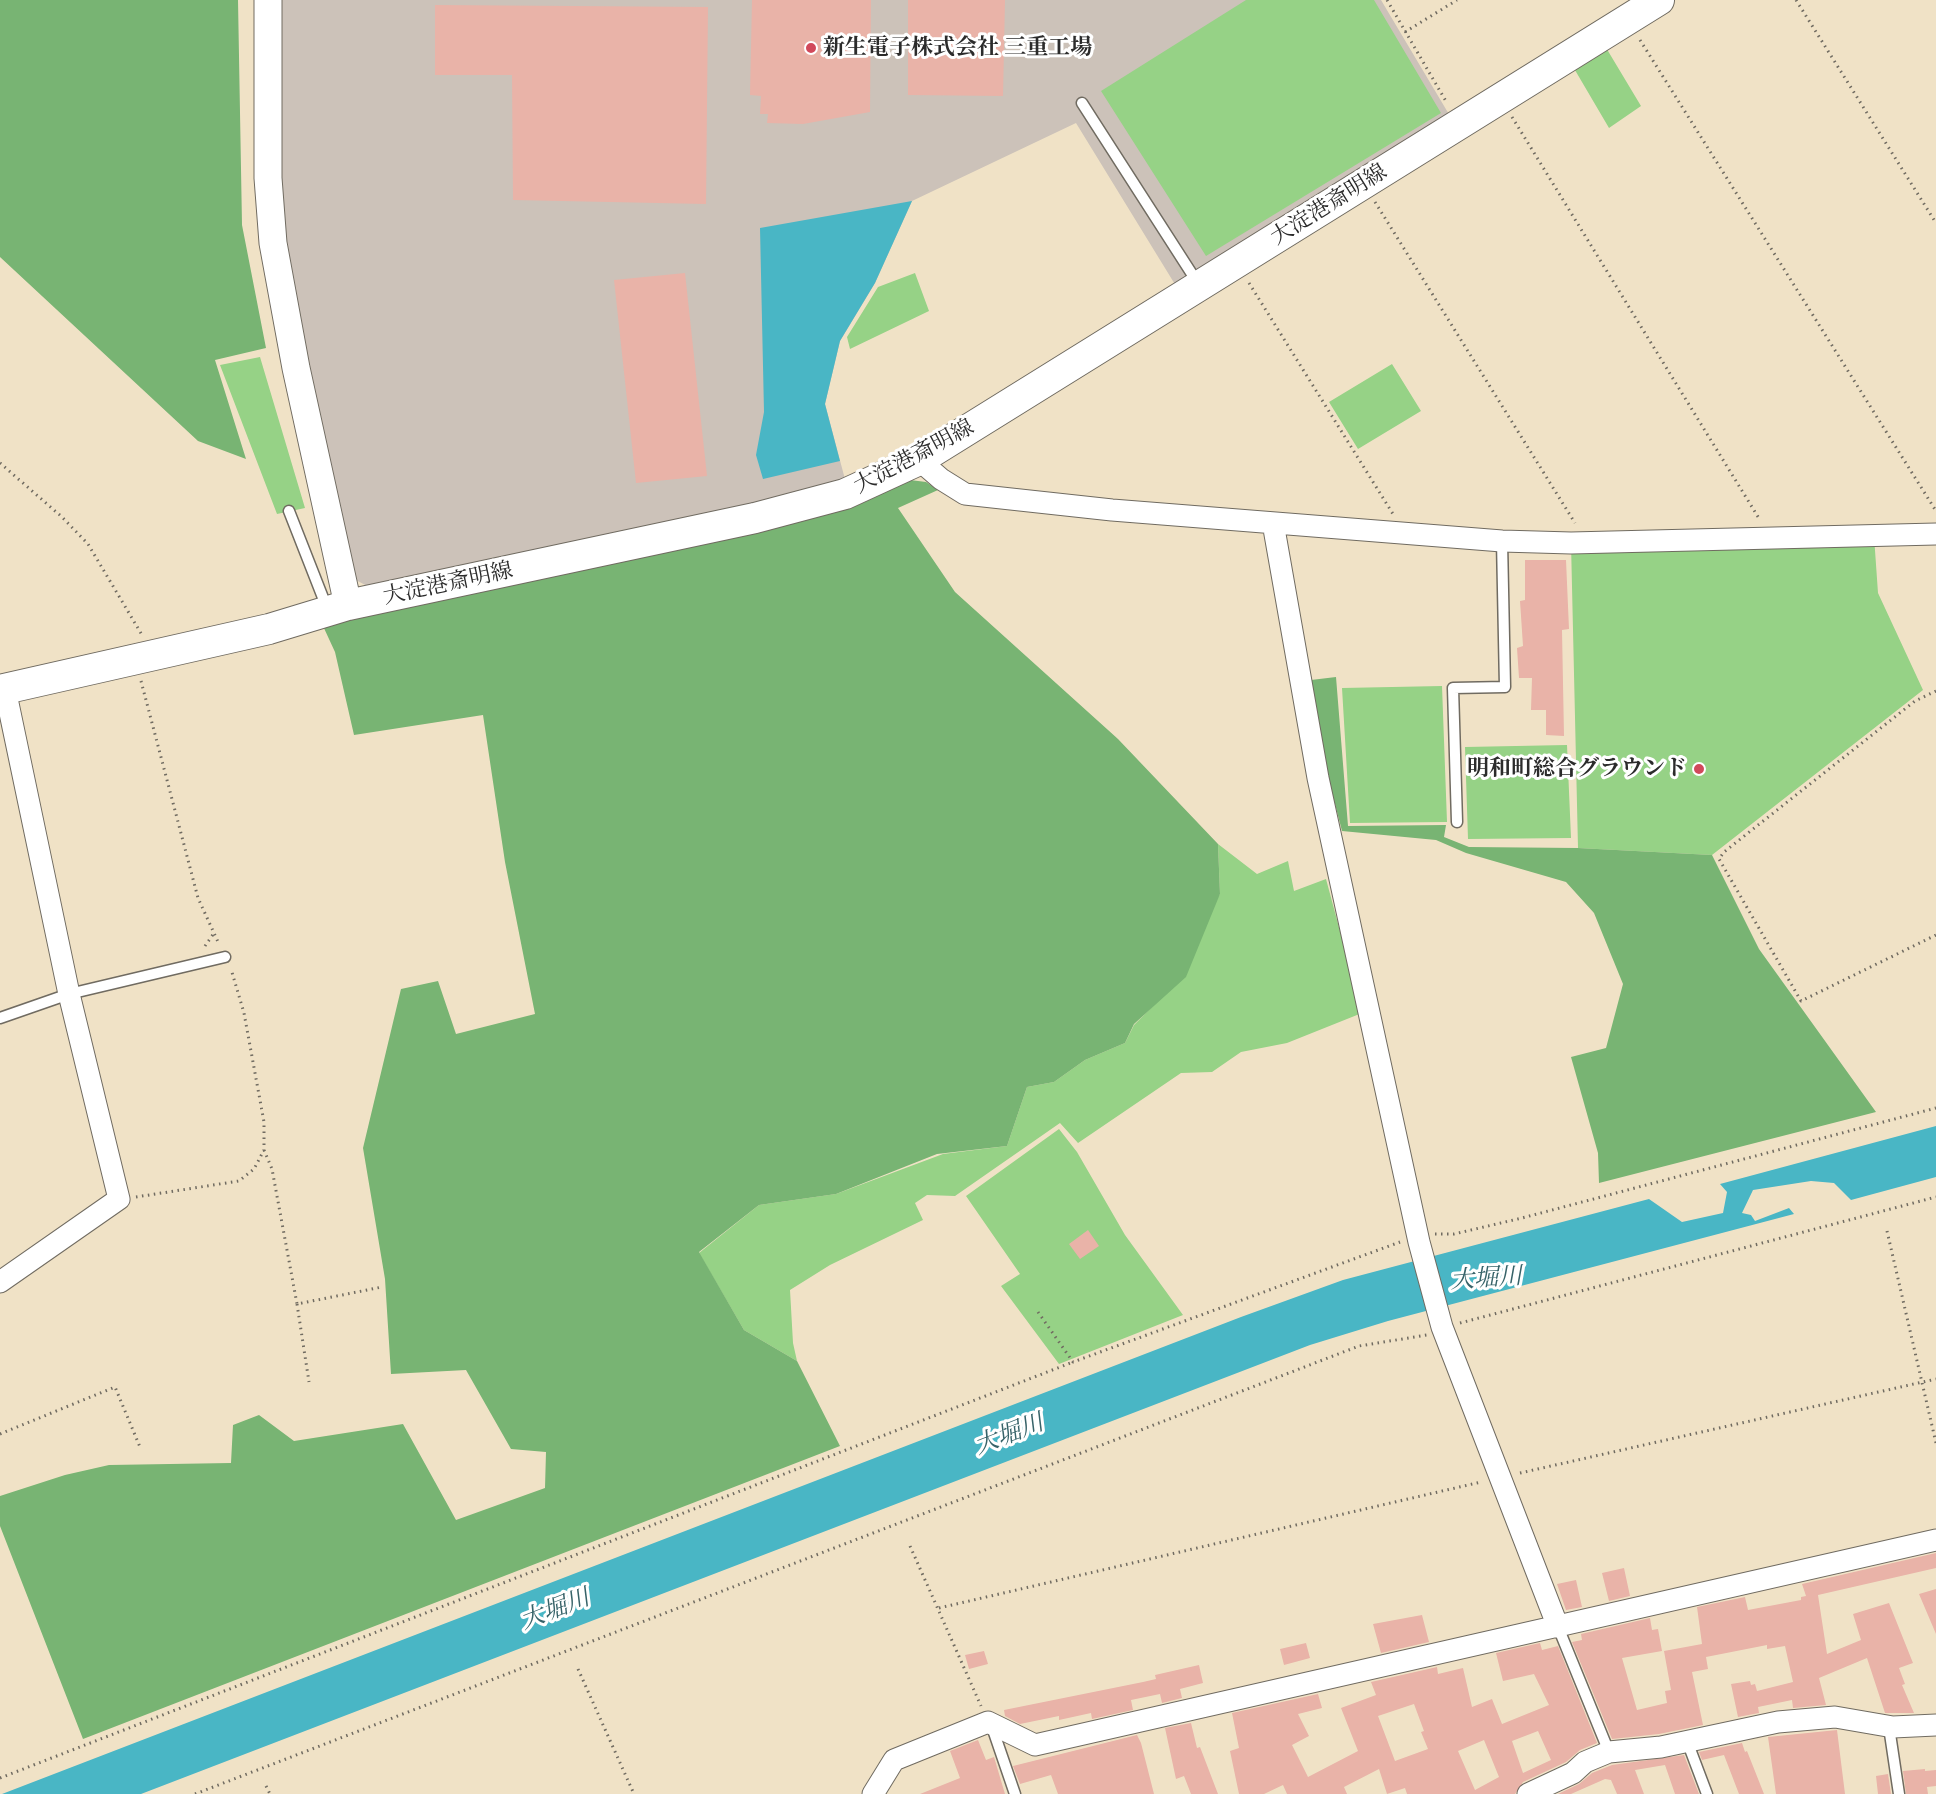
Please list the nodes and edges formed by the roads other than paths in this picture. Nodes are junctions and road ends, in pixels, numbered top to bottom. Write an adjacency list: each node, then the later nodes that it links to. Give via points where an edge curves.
1 (268, 0): 10 (street, via 268,178 273,243)
2 (1659, 0): 4 (main road, 大淀港斎明線)
3 (1082, 103): 4 (lane)
4 (1200, 285): 5 (main road, 大淀港斎明線)
5 (919, 460): 7 (street, via 965,494); 10 (main road, 大淀港斎明線, via 824,501)
6 (289, 511): 10 (lane)
7 (1273, 523): 9 (street); 18 (street, via 1318,778 1419,1238 1443,1330)
8 (1936, 534): 9 (street, via 1588,543)
9 (1502, 541): 12 (lane, via 1505,687 1453,688)
10 (338, 608): 11 (main road, 大淀港斎明線, via 156,657)
11 (3, 690): 14 (street)
12 (1456, 822)
13 (225, 957): 14 (lane)
14 (69, 994): 15 (lane); 16 (street, via 119,1199)
15 (0, 1017)
16 (0, 1282)
17 (1936, 1540): 18 (street)
18 (1558, 1627): 19 (street, via 1035,1745); 23 (lane)
19 (989, 1722): 24 (street, via 894,1761); 25 (lane)
20 (1936, 1725): 21 (street)
21 (1889, 1727): 22 (street, via 1835,1717 1778,1722); 28 (lane)
22 (1687, 1741): 23 (street); 27 (lane)
23 (1609, 1752): 26 (street)
24 (873, 1794)
25 (1014, 1794)
26 (1527, 1794)
27 (1707, 1794)
28 (1899, 1794)

